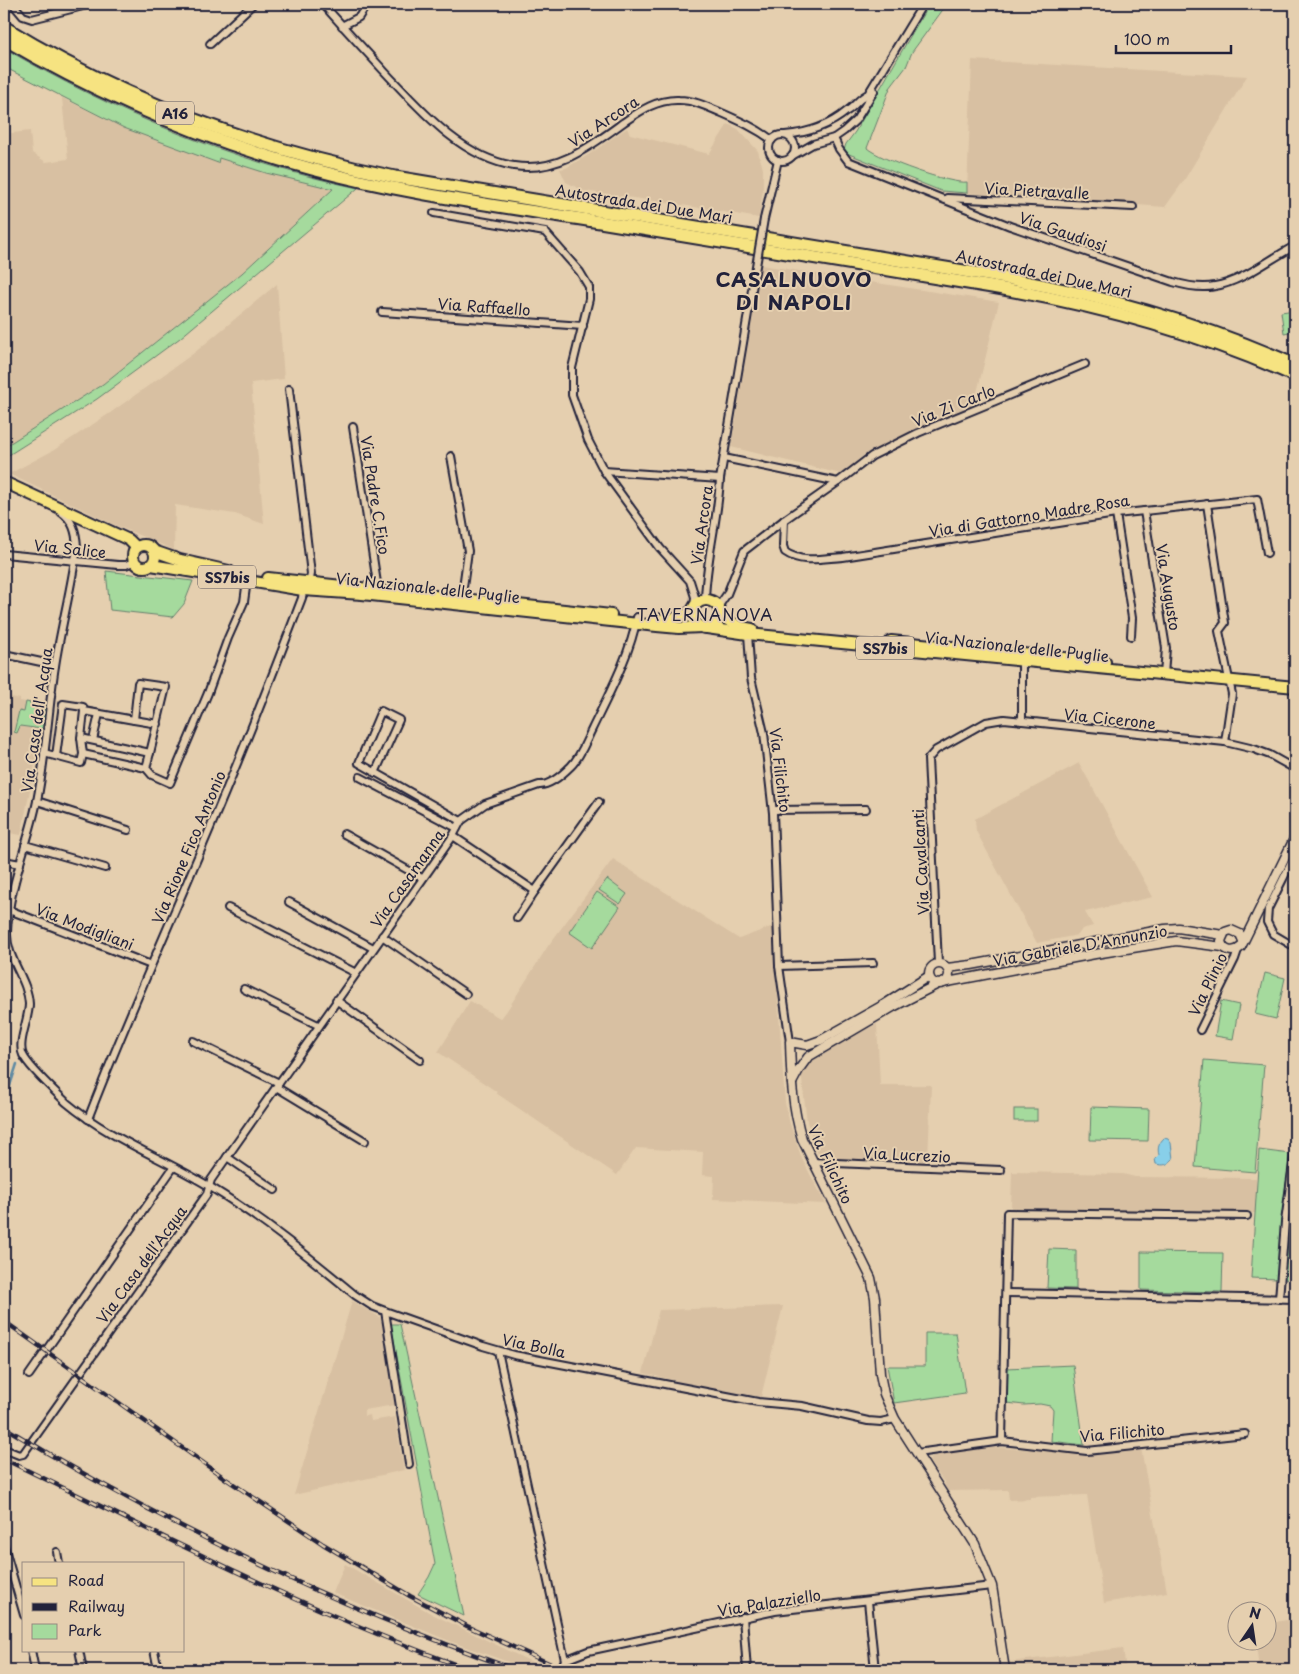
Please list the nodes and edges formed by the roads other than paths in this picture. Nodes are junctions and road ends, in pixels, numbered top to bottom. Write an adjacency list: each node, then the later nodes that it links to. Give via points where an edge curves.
1 (13, 4): 2 (street, via 23,16 32,19)
2 (91, 4)
3 (253, 4): 10 (street)
4 (323, 4): 7 (street, Via Arcora)
5 (367, 4): 7 (street, via 359,17)
6 (923, 4): 11 (street)
7 (342, 26): 14 (street, Via Arcora, via 443,129 482,155 514,166 557,163 574,156 643,109 660,102 679,100 701,103 741,120)
8 (4, 27): 24 (highway, Autostrada dei Due Mari / A16, via 83,71 182,116 276,148 358,170 1052,287 1158,313 1237,340)
9 (4, 39): 25 (highway, Autostrada dei Due Mari / A16, via 108,95 193,132 349,178 1066,300 1186,333)
10 (210, 44)
11 (877, 82): 12 (street, via 868,94 830,123); 13 (street, via 856,120)
12 (785, 135): 14 (street); 15 (street, via 795,146)
13 (834, 138): 15 (street, via 813,144); 17 (street, Via Gaudiosi, via 848,161)
14 (772, 140): 16 (street, Via Arcora, via 770,151)
15 (792, 156): 16 (street)
16 (778, 160): 29 (street, Via Arcora, bridge, via 764,220)
17 (940, 198): 18 (street, Via Pietravalle); 20 (street, Via Gaudiosi, via 1010,226 1190,286 1216,286 1236,280)
18 (1133, 207)
19 (434, 213): 22 (street, via 545,232 589,287)
20 (1295, 246)
21 (382, 312): 22 (street, Via Raffaello)
22 (583, 326): 30 (street, via 572,368 572,394 588,440)
23 (1086, 364): 33 (street, Via Zi Carlo, via 918,433 872,456)
24 (1295, 365)
25 (1295, 376)
26 (289, 389): 47 (street, Via Rione Fico Antonio, via 311,574)
27 (353, 427): 48 (street, Via Padre C.Fico)
28 (451, 456): 50 (street, via 468,552)
29 (724, 458): 31 (street, Via Arcora); 33 (street)
30 (604, 470): 31 (street); 51 (street, via 660,548 690,582 695,597)
31 (720, 479): 49 (street, Via Arcora)
32 (4, 482): 34 (main road, SS7bis)
33 (838, 482): 38 (street, Via Zi Carlo)
34 (46, 501): 39 (main road, SS7bis, via 129,540); 43 (street, Via Casa dell' Acqua, via 72,523 77,536)
35 (1207, 504): 36 (street, Via di Gattorno Madre Rosa); 41 (street, Via di Gattorno Madre Rosa, via 1257,499); 61 (street, via 1224,618 1219,631)
36 (1144, 510): 37 (street, Via di Gattorno Madre Rosa); 60 (street, Via Augusto, via 1166,648)
37 (1116, 514): 38 (street, Via di Gattorno Madre Rosa, via 808,560 785,552); 56 (street, via 1132,618)
38 (784, 520): 52 (street, Via Zi Carlo, via 744,551)
39 (136, 547): 40 (main road, SS7bis, via 146,545); 44 (main road)
40 (154, 551): 45 (main road); 47 (main road, Via Nazionale delle Puglie / SS7bis, via 180,560)
41 (1267, 553)
42 (4, 554): 43 (street, Via Salice)
43 (74, 560): 44 (street, Via Salice, via 118,565); 59 (street, Via Casa dell' Acqua)
44 (133, 562): 45 (main road, SS7bis, via 142,568)
45 (151, 565): 46 (main road, Via Nazionale delle Puglie / SS7bis)
46 (247, 580): 47 (main road, Via Nazionale delle Puglie / SS7bis); 77 (street, via 244,602 170,782 152,775)
47 (306, 586): 48 (main road, Via Nazionale delle Puglie / SS7bis); 114 (street, Via Rione Fico Antonio, via 215,816)
48 (377, 593): 50 (main road, Via Nazionale delle Puglie / SS7bis)
49 (705, 600): 51 (main road, SS7bis, via 698,602); 52 (main road, via 713,602)
50 (461, 602): 53 (main road, Via Nazionale delle Puglie / SS7bis)
51 (693, 610): 53 (main road, Via Nazionale delle Puglie / SS7bis, via 679,618); 54 (main road, via 696,623)
52 (719, 611): 54 (main road, via 716,624); 55 (main road, Via Nazionale delle Puglie)
53 (636, 621): 54 (main road, Via Nazionale delle Puglie / SS7bis, via 679,628); 85 (street, Via Casamanna, via 604,704 571,766 546,786 539,785 485,804)
54 (705, 627): 55 (main road, Via Nazionale delle Puglie / SS7bis)
55 (748, 631): 58 (main road, Via Nazionale delle Puglie / SS7bis); 84 (street, Via Filichito, via 751,678 764,733)
56 (1131, 636)
57 (4, 654): 59 (street)
58 (1022, 658): 60 (main road, Via Nazionale delle Puglie / SS7bis); 67 (street)
59 (55, 666): 72 (street, Via Casa dell' Acqua)
60 (1164, 671): 61 (main road, Via Nazionale delle Puglie / SS7bis)
61 (1229, 677): 62 (main road, Via Nazionale delle Puglie / SS7bis); 63 (main road, Via Nazionale delle Puglie / SS7bis); 71 (street, via 1232,694)
62 (1295, 680)
63 (1295, 687)
64 (84, 711): 65 (street); 69 (street); 75 (street, via 82,707 63,704)
65 (99, 714): 66 (street); 70 (street)
66 (134, 720): 68 (street); 68 (street, via 138,683 166,687)
67 (1022, 721): 71 (street, Via Cicerone); 76 (street, Via Cicerone, via 986,722 936,750)
68 (158, 724): 73 (street)
69 (81, 738): 70 (street); 74 (street)
70 (94, 740): 73 (street)
71 (1225, 742): 78 (street, Via Cicerone, via 1270,755)
72 (44, 753): 75 (street); 81 (street, Via Casa dell' Acqua)
73 (150, 753): 77 (street)
74 (83, 754): 75 (street, via 81,763); 77 (street)
75 (56, 756)
76 (928, 759): 113 (street, Via Cavalcanti)
77 (146, 768)
78 (1295, 769)
79 (375, 772): 79 (street, via 399,720 381,711 359,764); 85 (street)
80 (360, 777): 86 (street)
81 (37, 801): 87 (street); 91 (street, Via Casa dell' Acqua)
82 (600, 802): 97 (street)
83 (866, 809): 84 (street)
84 (773, 810): 115 (street, Via Filichito)
85 (460, 821): 86 (street, Via Casamanna)
86 (457, 828): 89 (street, Via Casamanna)
87 (128, 830)
88 (344, 834): 96 (street)
89 (453, 836): 96 (street, Via Casamanna); 97 (street)
90 (1295, 837): 102 (street, Via Plinio)
91 (25, 845): 94 (street, Via Casa dell' Acqua); 95 (street)
92 (1295, 855): 110 (street, via 1268,909 1267,922 1273,934)
93 (4, 861): 94 (street)
94 (20, 864): 100 (street, Via Casa dell' Acqua)
95 (105, 868)
96 (422, 878): 106 (street, Via Casamanna)
97 (535, 890): 101 (street)
98 (289, 902): 109 (street)
99 (228, 908): 117 (street)
100 (10, 910): 104 (street, Via Casa dell' Acqua); 114 (street, Via Modigliani)
101 (517, 918)
102 (1253, 922): 103 (street, Via Plinio); 107 (street, Via Plinio)
103 (1237, 932): 105 (street, Via Plinio, via 1228,931); 107 (street, Via Plinio)
104 (5, 935): 130 (street, Via Casa dell' Acqua, via 29,1002 21,1044 23,1055)
105 (1223, 935): 108 (street, Via Plinio); 116 (street, Via Gabriele D'Annunzio, via 1164,929)
106 (382, 936): 109 (street, Via Casamanna); 121 (street)
107 (1243, 941): 111 (street, Via Plinio)
108 (1223, 947): 111 (street, Via Plinio, via 1228,951); 119 (street, Via Gabriele D'Annunzio, via 1176,941)
109 (373, 948): 117 (street, Via Casamanna)
110 (1295, 948)
111 (1238, 950): 124 (street, Via Plinio)
112 (873, 963): 115 (street)
113 (938, 964): 116 (street, Via Gabriele D'Annunzio); 118 (street, via 932,966)
114 (151, 965): 130 (street, Via Rione Fico Antonio)
115 (779, 966): 126 (street, Via Filichito)
116 (947, 968): 119 (street, via 948,979)
117 (356, 973): 122 (street, Via Casamanna)
118 (929, 976): 119 (street); 126 (street, via 820,1040 807,1045)
119 (940, 984): 128 (street, Via Gabriele D'Annunzio, via 893,1007 808,1057)
120 (244, 989): 123 (street)
121 (466, 994)
122 (336, 1000): 123 (street, Via Casamanna); 127 (street)
123 (318, 1026): 129 (street, Via Casamanna)
124 (1200, 1030)
125 (193, 1041): 129 (street)
126 (790, 1042): 128 (street, Via Filichito)
127 (420, 1060)
128 (792, 1084): 134 (street, Via Filichito, via 797,1124)
129 (277, 1085): 131 (street); 133 (street, Via Casamanna)
130 (88, 1120): 135 (street)
131 (365, 1141)
132 (1295, 1149): 141 (street)
133 (227, 1157): 137 (street, Via Casamanna); 138 (street)
134 (812, 1162): 136 (street, Via Lucrezio); 146 (street, Via Filichito, via 870,1278 875,1298 880,1374 884,1394)
135 (173, 1168): 137 (street); 145 (street)
136 (1001, 1170)
137 (210, 1186): 143 (street, Via Bolla, via 254,1214 355,1295); 149 (street, Via Casa dell'Acqua, via 22,1454)
138 (275, 1190)
139 (1247, 1216): 140 (street, via 1007,1213)
140 (1006, 1293): 141 (street); 148 (street)
141 (1279, 1299): 142 (street)
142 (1295, 1299)
143 (384, 1311): 144 (street, Via Bolla); 151 (street)
144 (498, 1351): 146 (street, Via Bolla, via 695,1391 802,1406 868,1421); 162 (street)
145 (29, 1374)
146 (895, 1419): 150 (street, Via Filichito)
147 (1245, 1434): 148 (street, Via Filichito, via 1086,1450)
148 (1002, 1441): 150 (street, Via Filichito)
149 (4, 1449)
150 (917, 1453): 155 (street, Via Filichito, via 975,1544)
151 (410, 1464)
152 (4, 1546): 157 (street)
153 (57, 1552): 154 (street)
154 (59, 1562)
155 (992, 1586): 156 (street, Via Palazziello); 169 (street, Via Filichito)
156 (868, 1601): 158 (street, Via Palazziello); 168 (street)
157 (22, 1609)
158 (743, 1617): 162 (street, Via Palazziello); 167 (street)
159 (31, 1652): 163 (street)
160 (78, 1652): 164 (street)
161 (154, 1652): 165 (street)
162 (565, 1660): 166 (street)
163 (35, 1670)
164 (83, 1670)
165 (158, 1670)
166 (560, 1670)
167 (747, 1670)
168 (875, 1670)
169 (1005, 1670)

